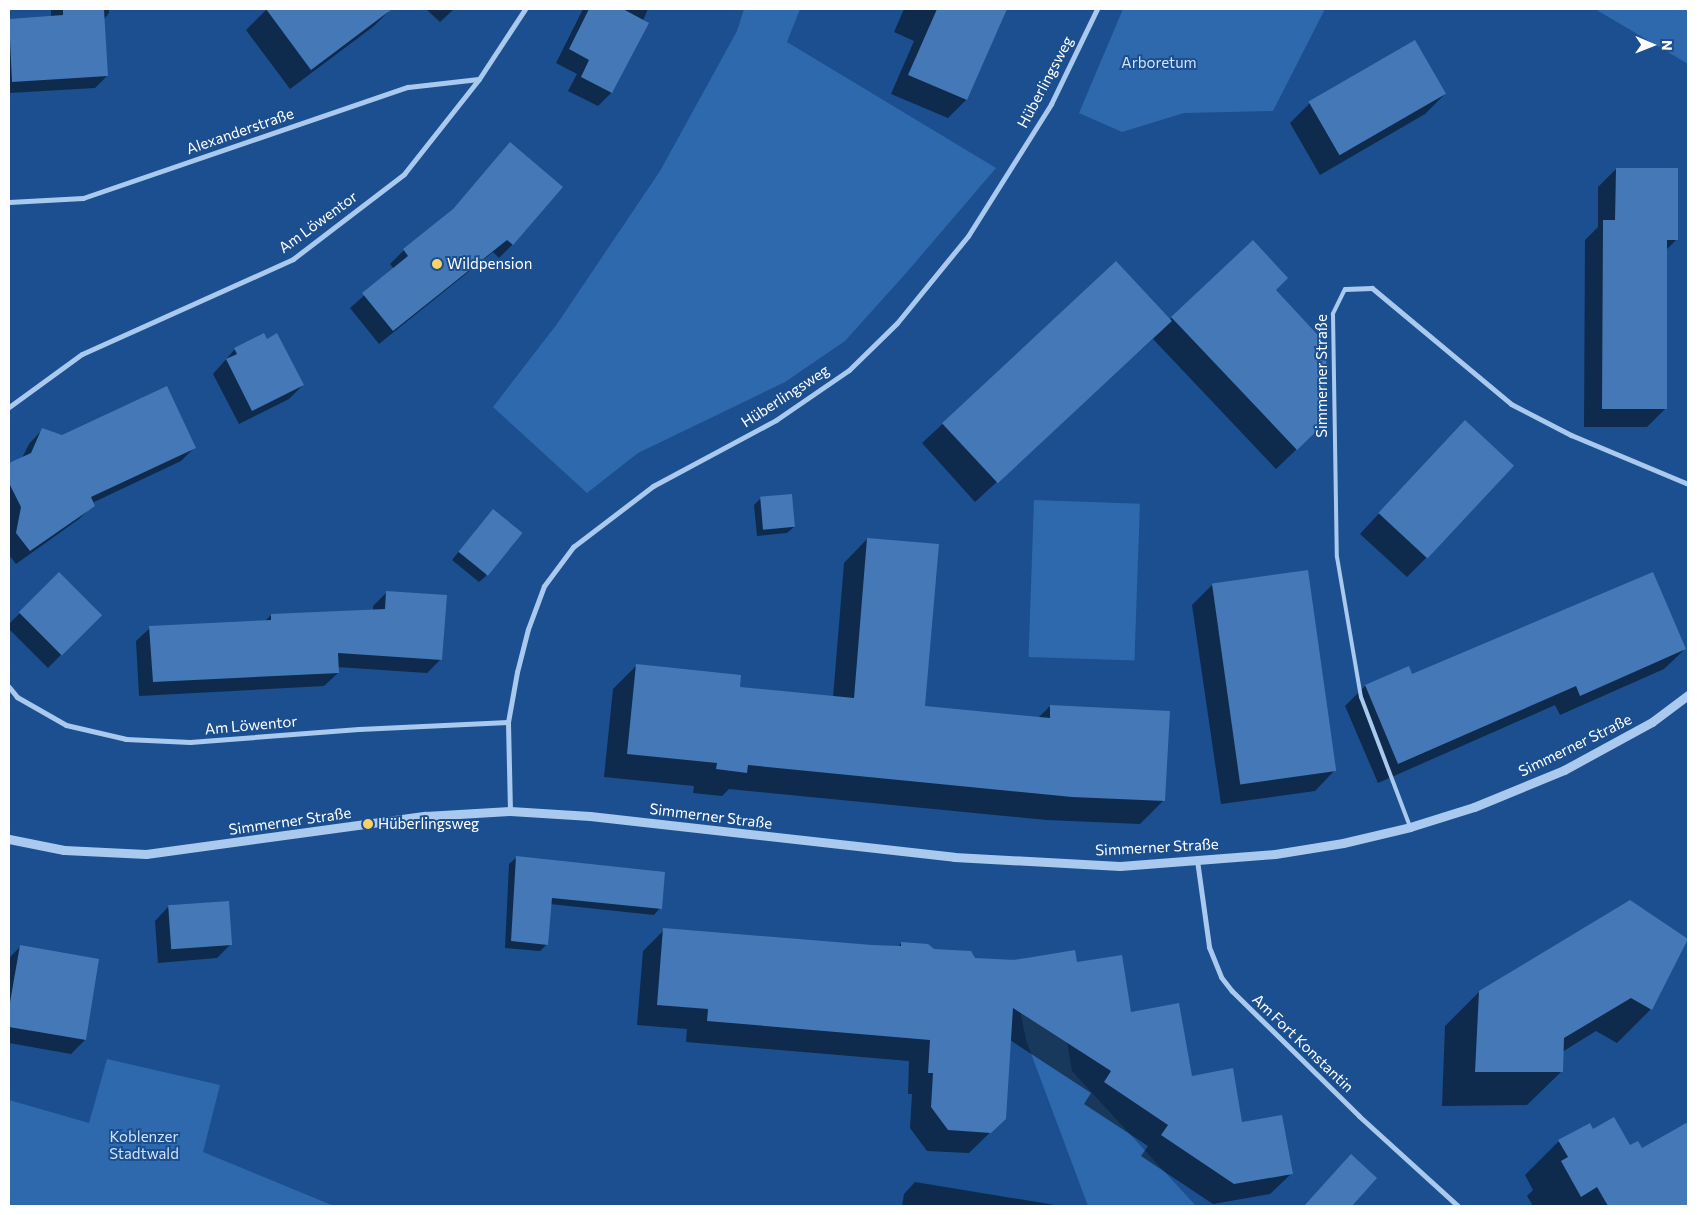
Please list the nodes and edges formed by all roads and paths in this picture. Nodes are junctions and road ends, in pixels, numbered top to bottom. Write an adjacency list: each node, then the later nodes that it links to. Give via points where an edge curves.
1 (525, 9): 3 (street, Am Löwentor)
2 (1097, 9): 10 (street, Hüberlingsweg, via 1052,104 968,236 897,323 849,370 776,420 653,486 573,547 544,586 528,629)
3 (479, 80): 4 (street, Alexanderstraße, via 408,87 83,198); 6 (street, Am Löwentor, via 404,174 293,258 82,354)
4 (9, 202)
5 (1345, 288): 7 (street, Simmerner Straße, via 1372,288 1511,404 1571,435); 12 (lane, Simmerner Straße, via 1333,314 1337,557 1361,697)
6 (9, 407)
7 (1688, 484)
8 (9, 687): 10 (street, Am Löwentor, via 17,697 66,725 126,739 190,742)
9 (1688, 695): 12 (street, Simmerner Straße, via 1652,722 1564,770 1474,807)
10 (508, 722): 11 (street, Hüberlingsweg)
11 (510, 811): 13 (street, Simmerner Straße, via 425,816 146,854 64,850); 14 (street, Simmerner Straße, via 590,816 954,857 1120,866)
12 (1410, 827): 14 (street, Simmerner Straße, via 1343,843 1275,854)
13 (9, 839)
14 (1197, 860): 15 (street, Am Fort Konstantin, via 1208,947 1232,991 1359,1116)
15 (1458, 1206)

